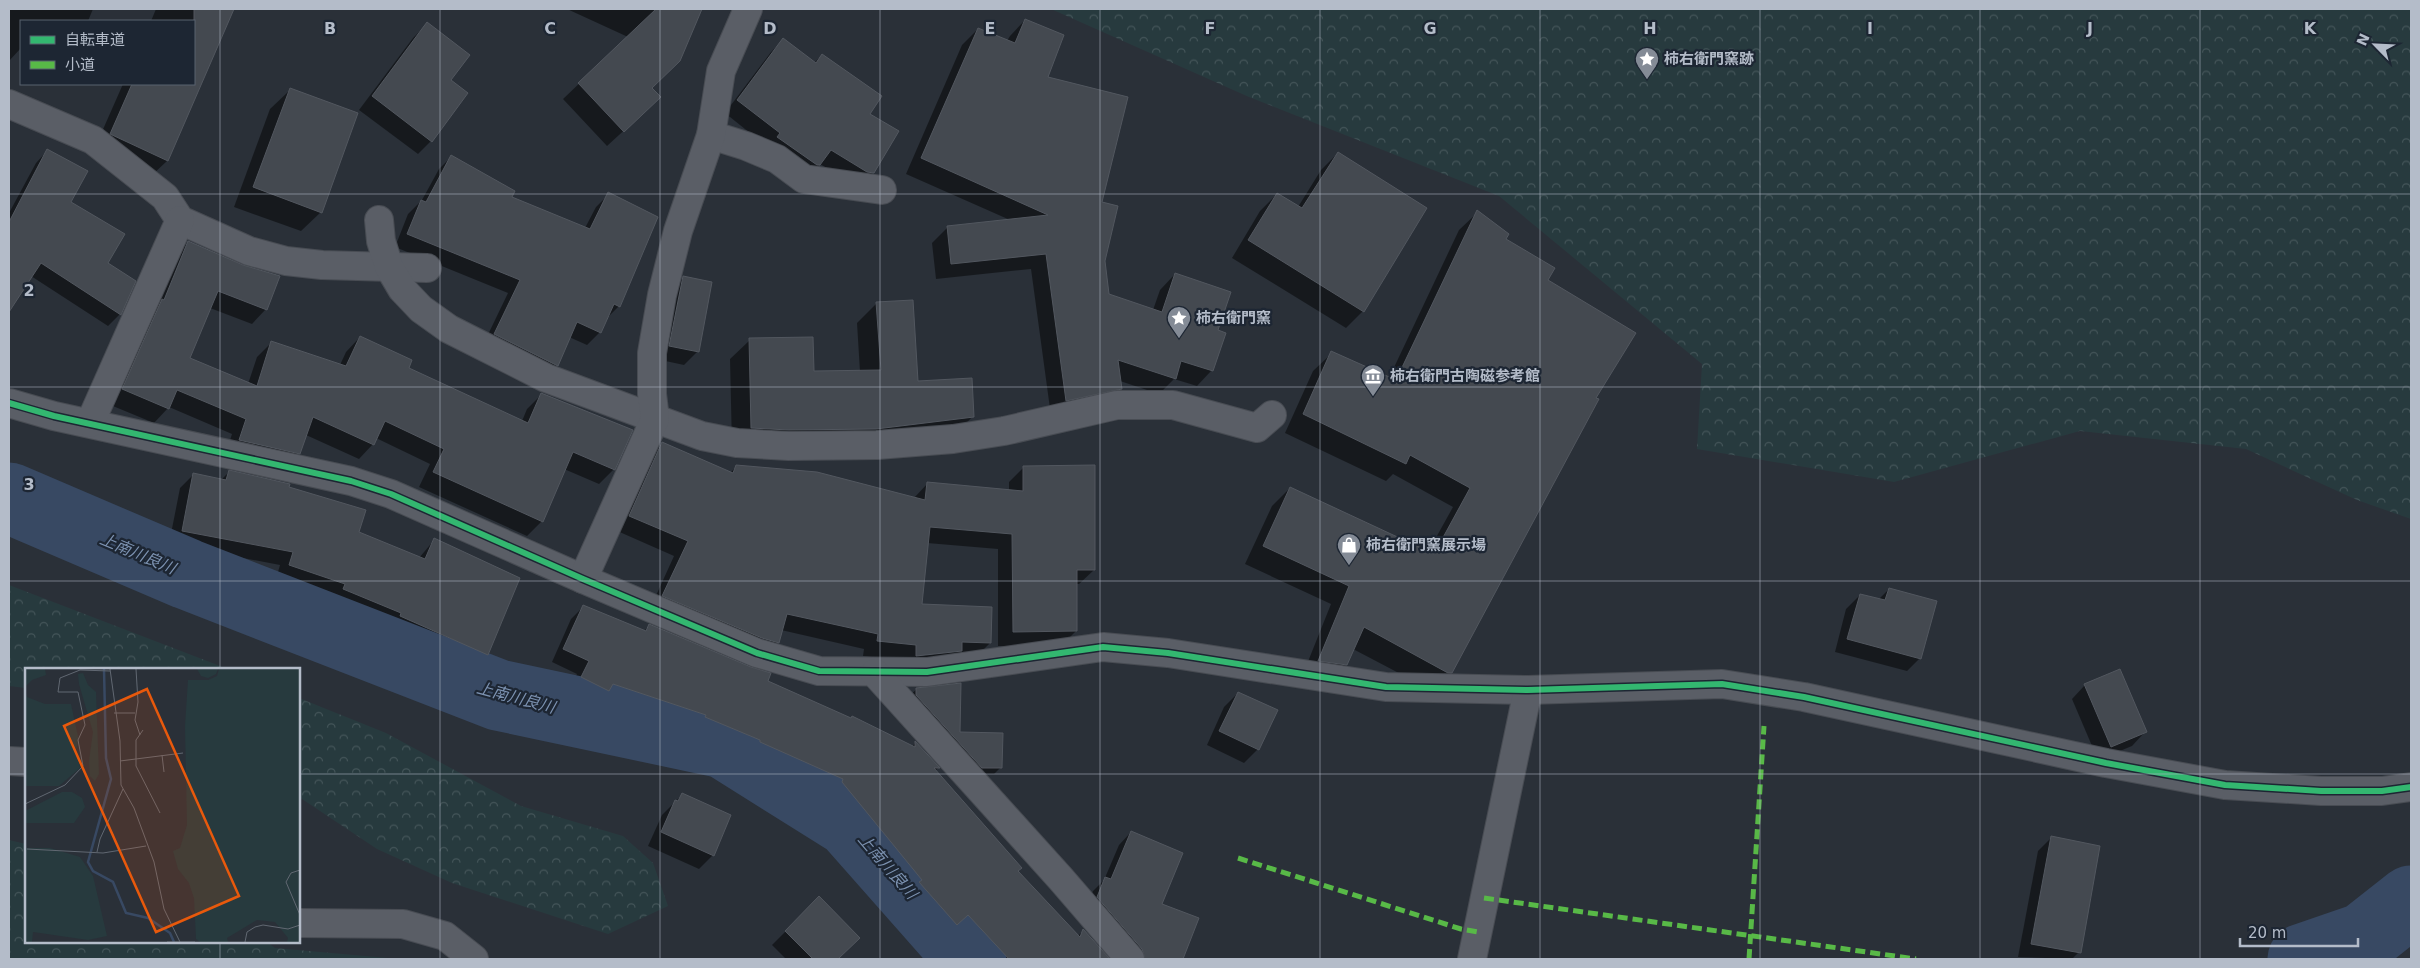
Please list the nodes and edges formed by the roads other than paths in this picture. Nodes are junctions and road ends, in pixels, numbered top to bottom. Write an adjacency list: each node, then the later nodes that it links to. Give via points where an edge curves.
1 (748, 9): 3 (street, via 721,71)
2 (9, 104): 5 (street, via 93,140 165,197)
3 (711, 135): 4 (street, via 777,159 804,179); 11 (street, via 678,231 662,295 652,353)
4 (882, 190)
5 (180, 220): 7 (street, via 249,251 286,261); 12 (street)
6 (379, 220): 7 (street, via 381,242)
7 (389, 267): 8 (street); 11 (street, via 402,289 421,309 449,329 546,378)
8 (427, 268)
9 (9, 403): 12 (street)
10 (1272, 415): 11 (street, via 1257,428 1173,405 1117,405 1004,431 953,439 877,445 789,446 737,443 702,436)
11 (655, 419): 13 (street)
12 (90, 423): 13 (street, via 350,481 390,494)
13 (583, 580): 14 (street, via 758,654 819,671)
14 (875, 673): 15 (street, via 927,672 1103,647 1168,653 1386,687); 21 (street)
15 (1528, 690): 18 (street, via 1722,684 1804,697 2106,763 2224,785 2321,791 2382,791); 22 (street)
16 (9, 761): 17 (street)
17 (25, 762)
18 (2411, 787)
19 (300, 923): 20 (street, via 403,924 445,936)
20 (474, 959)
21 (1130, 959)
22 (1472, 959)

